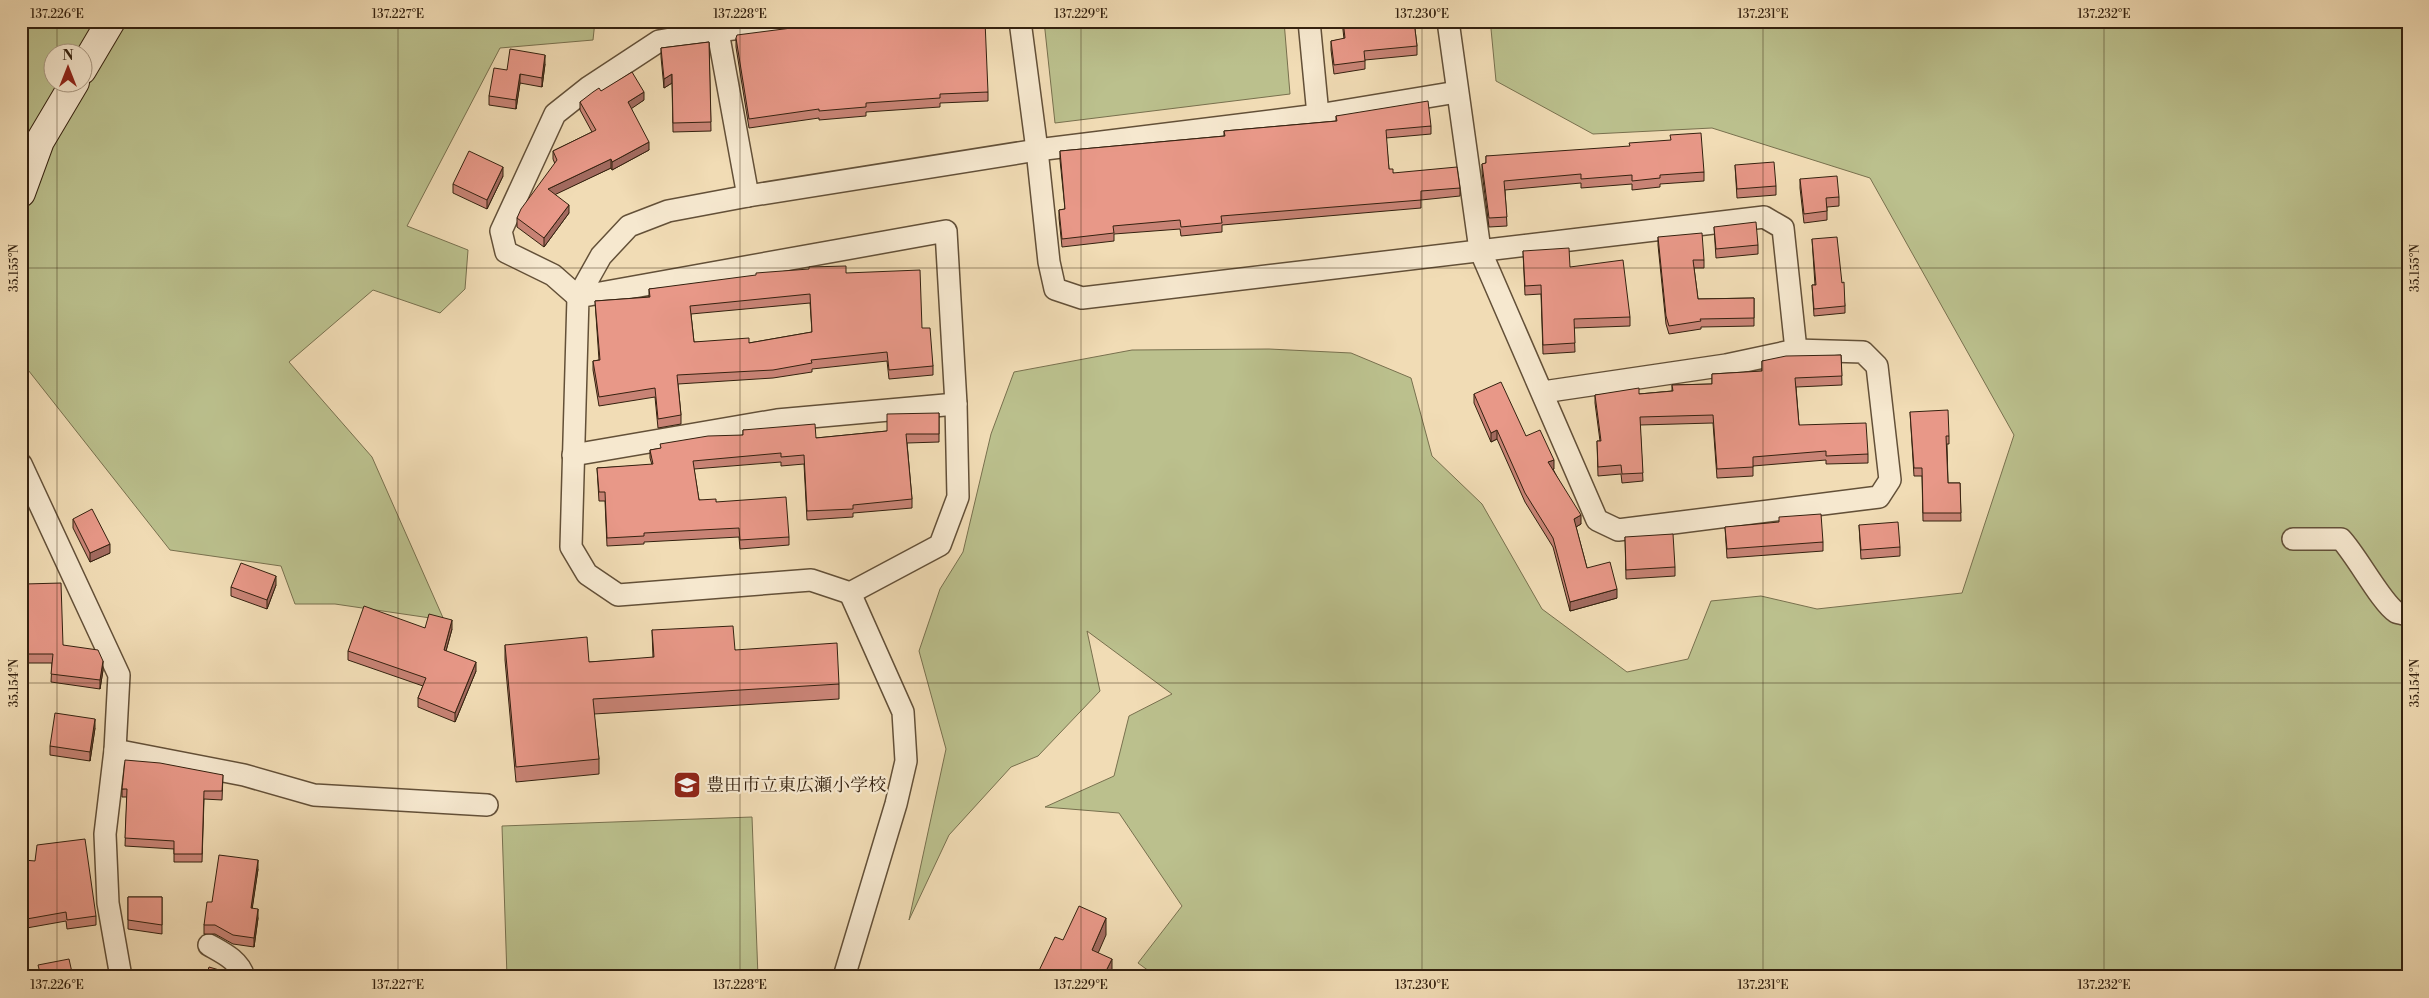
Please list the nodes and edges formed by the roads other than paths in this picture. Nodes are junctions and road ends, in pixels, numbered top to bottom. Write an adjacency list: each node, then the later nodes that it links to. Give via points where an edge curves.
1 (111, 21): 7 (main road)
2 (799, 21): 6 (street)
3 (1020, 21): 11 (street)
4 (1309, 21): 10 (street)
5 (1448, 21): 9 (street)
6 (716, 26): 13 (street); 15 (street, via 659,41 555,114 502,232 506,252 553,276)
7 (92, 53)
8 (69, 92): 12 (main road, via 40,140)
9 (1457, 92): 10 (street); 14 (street)
10 (1318, 115): 11 (street)
11 (1037, 150): 13 (street); 14 (street, via 1048,262 1055,289 1082,298)
12 (21, 193)
13 (748, 196): 15 (street, via 668,211 629,226 601,256)
14 (1480, 250): 16 (street, via 1764,217 1783,228); 17 (street)
15 (578, 297): 18 (street, via 946,231); 19 (street)
16 (1796, 350): 17 (street, via 1726,365); 17 (street, via 1863,352 1877,366 1890,480 1879,497 1618,530 1597,520)
17 (1543, 392)
18 (956, 404): 19 (street, via 777,420); 22 (street, via 958,497 940,545)
19 (573, 455): 22 (street, via 571,547 587,574 618,595 811,580)
20 (21, 464): 24 (street, via 119,675)
21 (2294, 539): 23 (street, via 2340,539 2386,601 2396,612)
22 (850, 593): 29 (street, via 902,712 906,761)
23 (2408, 614)
24 (115, 750): 25 (street, via 244,776 314,795); 27 (street, via 105,834 108,903)
25 (488, 805)
26 (209, 945): 28 (street, via 229,956 241,968)
27 (121, 977)
28 (244, 977)
29 (844, 977)

